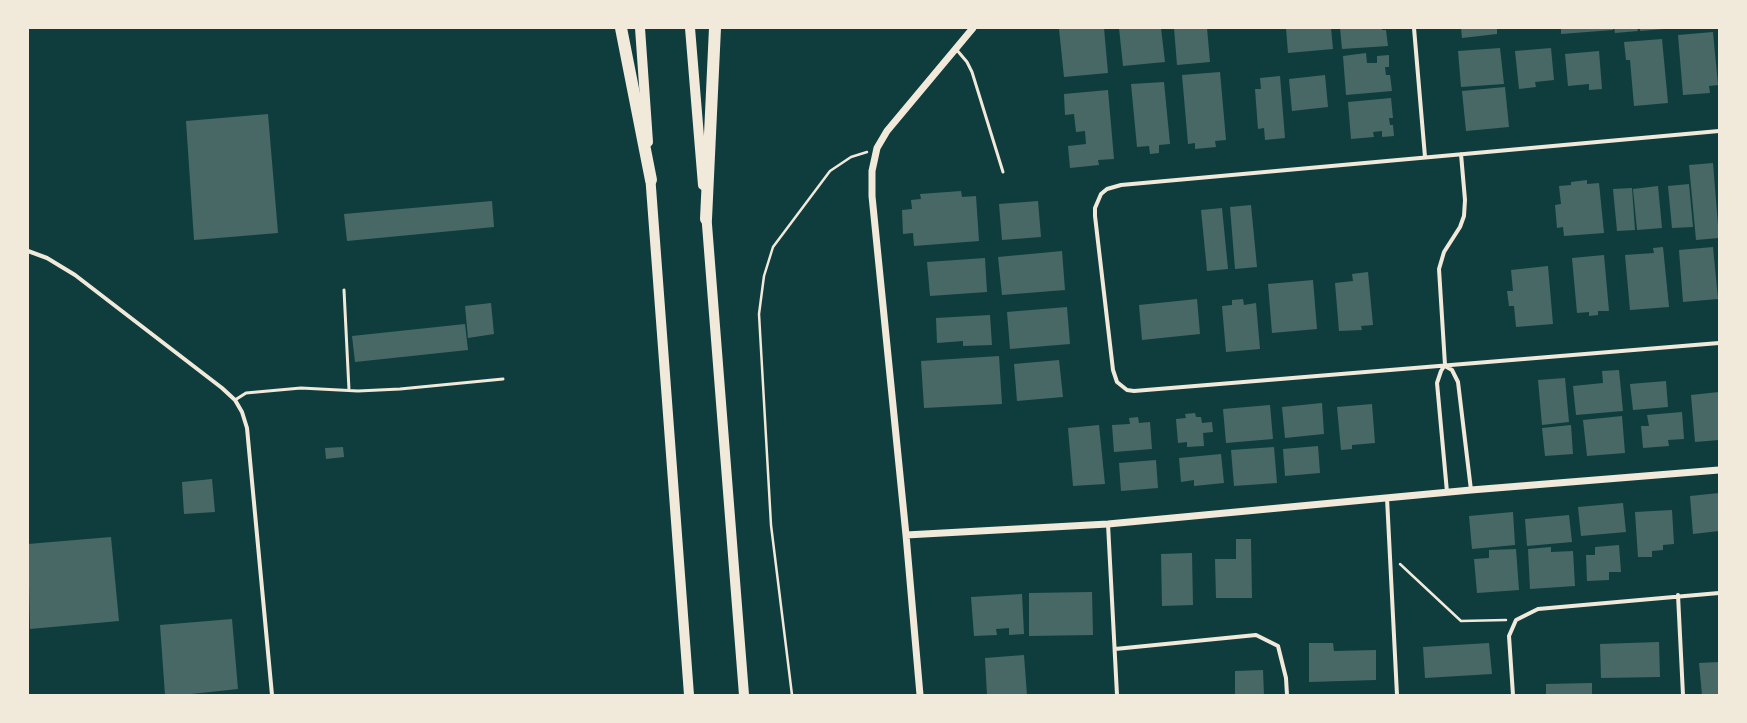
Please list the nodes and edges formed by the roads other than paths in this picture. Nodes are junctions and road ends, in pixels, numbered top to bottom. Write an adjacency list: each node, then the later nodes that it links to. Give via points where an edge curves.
1 (621, 28): 12 (highway)
2 (640, 28): 12 (main road)
3 (690, 28): 13 (main road)
4 (715, 28): 13 (highway)
5 (973, 28): 7 (street)
6 (1414, 28): 10 (street)
7 (956, 49): 11 (lane, via 972,72); 26 (street, via 887,131 876,148 872,171 872,196)
8 (1719, 131): 9 (street)
9 (1462, 154): 10 (street); 17 (street, via 1464,212 1460,227 1444,252 1439,269)
10 (1425, 157): 17 (street, via 1120,185 1101,194 1094,216 1113,370 1117,382 1127,390)
11 (1003, 172)
12 (651, 180): 31 (main road)
13 (706, 219): 32 (main road)
14 (28, 251): 20 (street, via 47,258 75,275)
15 (344, 290): 19 (lane)
16 (1719, 343): 17 (street)
17 (1445, 365): 22 (street, via 1452,370 1458,382); 23 (street, via 1437,384)
18 (503, 379): 19 (lane, via 400,389)
19 (349, 390): 20 (lane, via 301,388 246,393)
20 (235, 400): 30 (street, via 247,428)
21 (1719, 470): 22 (street)
22 (1471, 490): 23 (street)
23 (1447, 492): 24 (street)
24 (1387, 497): 25 (street); 36 (street)
25 (1108, 524): 26 (street); 29 (street)
26 (906, 535): 33 (street)
27 (1719, 593): 28 (street)
28 (1678, 595): 37 (street, via 1538,609 1516,620 1509,636); 38 (street)
29 (1115, 649): 34 (street); 35 (street, via 1256,635 1278,646 1286,678)
30 (272, 695)
31 (689, 695)
32 (744, 695)
33 (920, 695)
34 (1117, 695)
35 (1287, 695)
36 (1397, 695)
37 (1513, 695)
38 (1683, 695)

